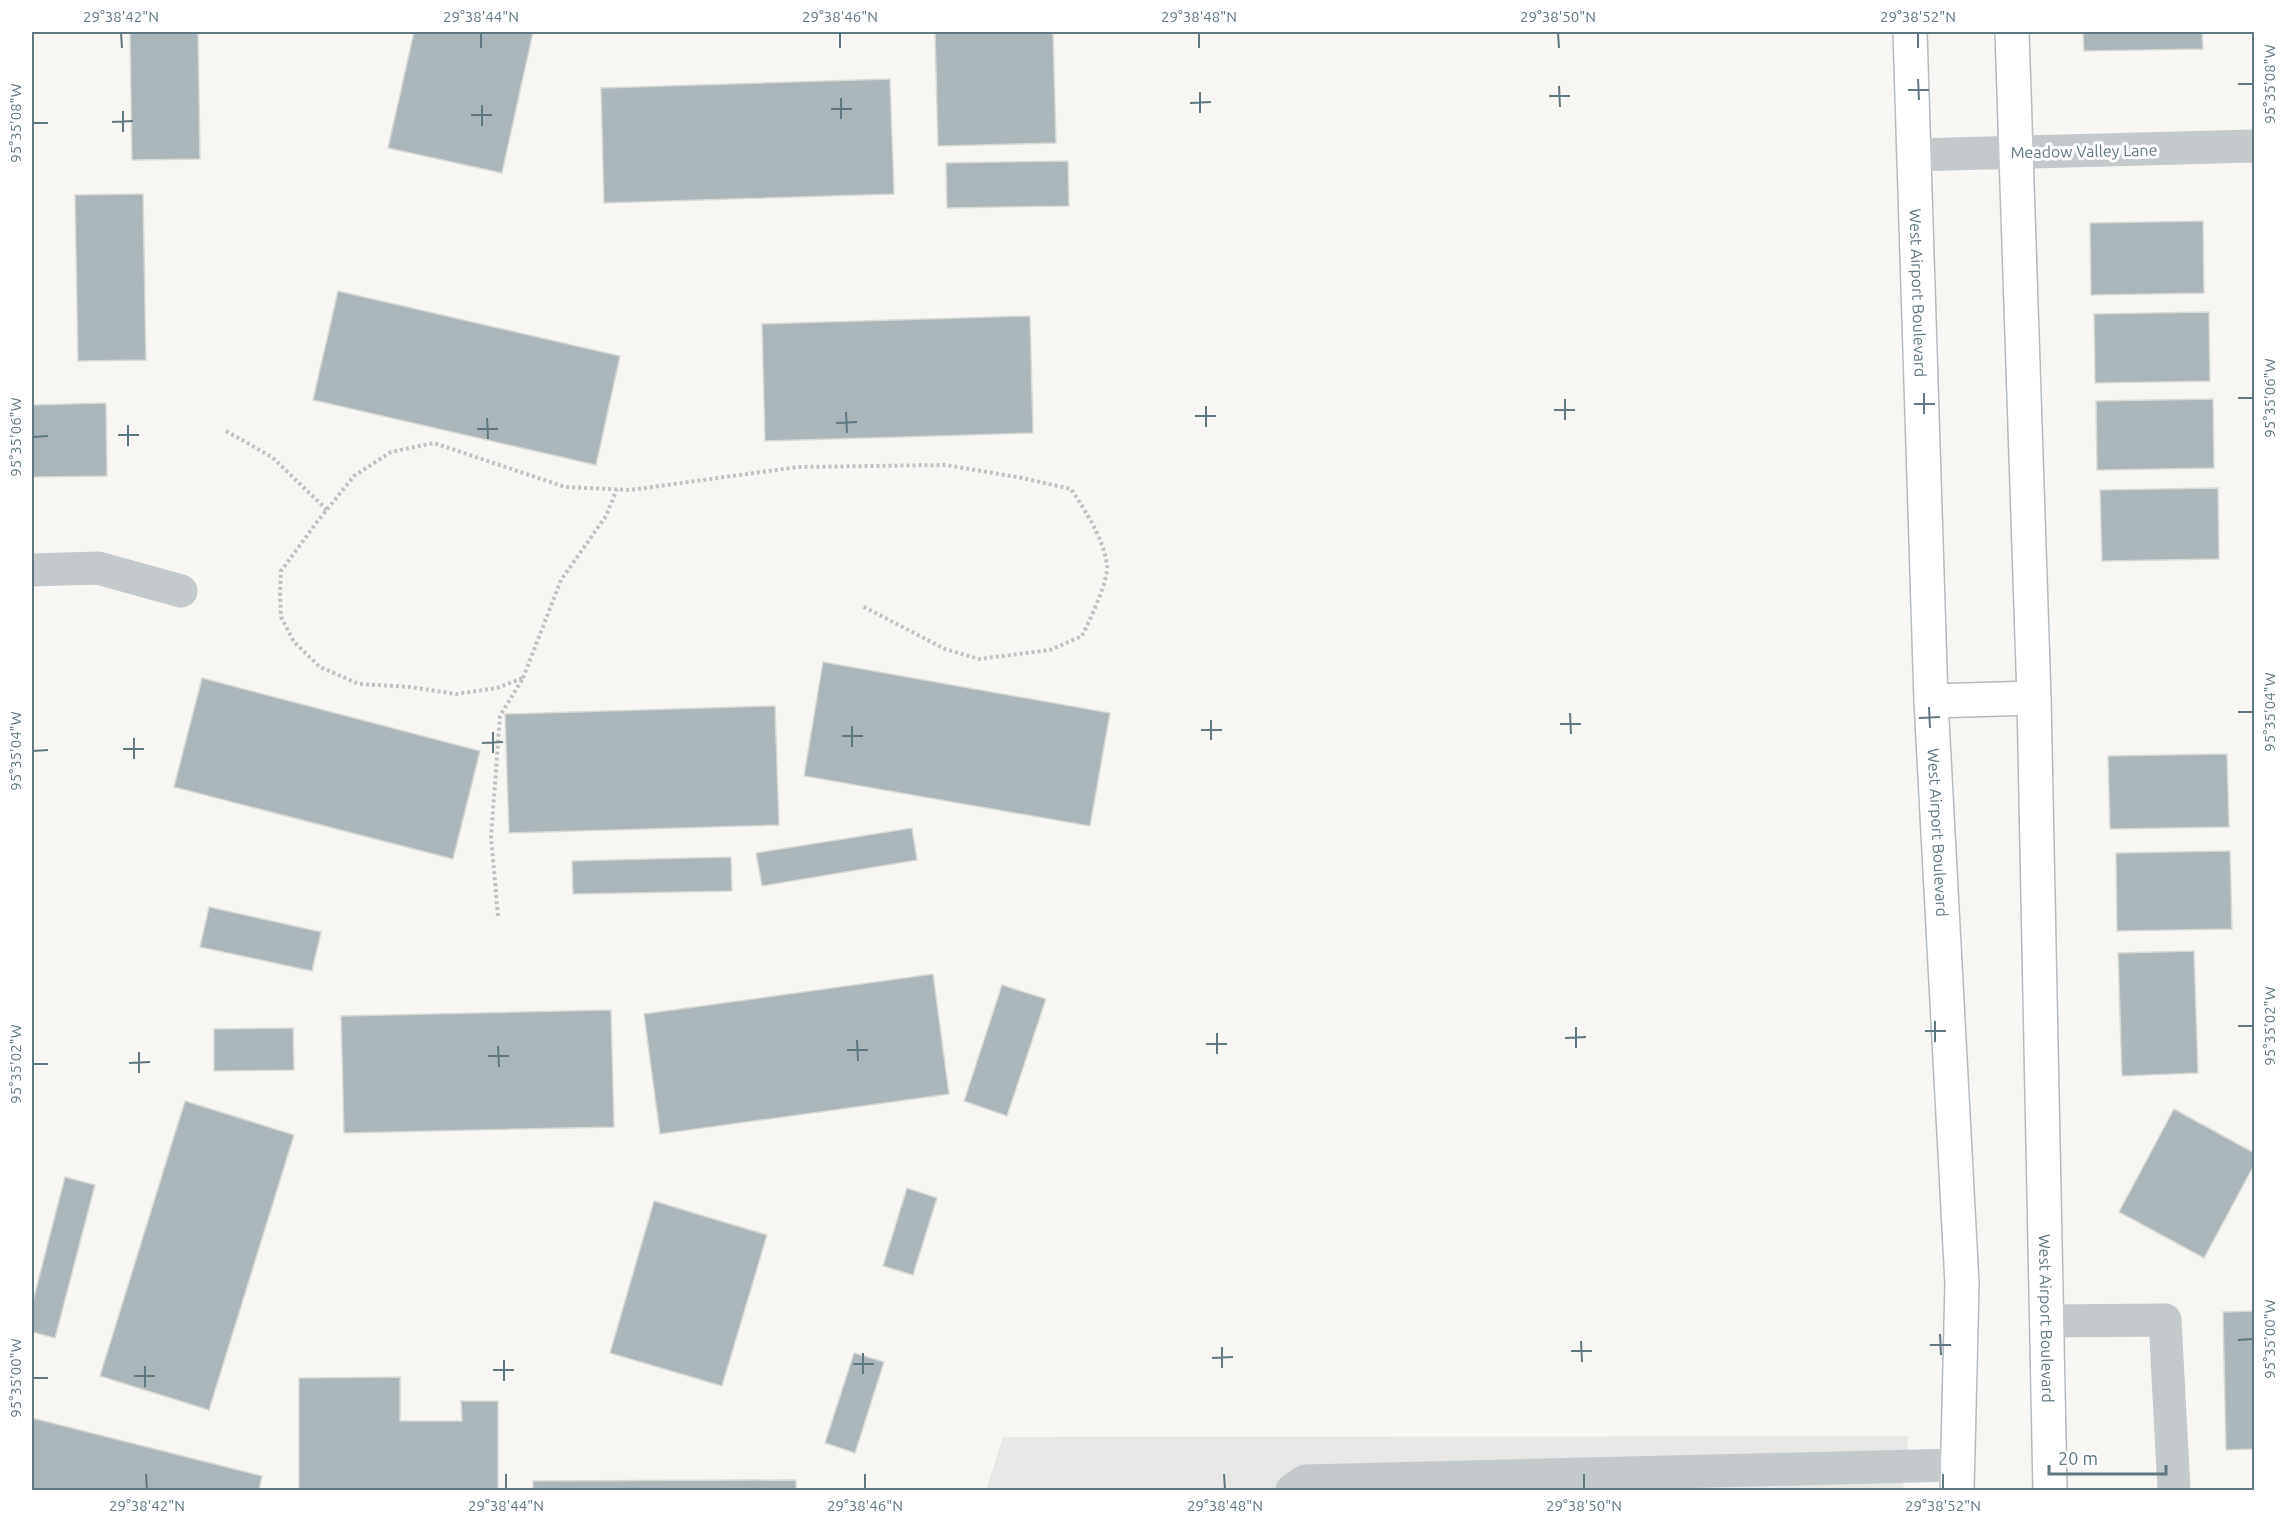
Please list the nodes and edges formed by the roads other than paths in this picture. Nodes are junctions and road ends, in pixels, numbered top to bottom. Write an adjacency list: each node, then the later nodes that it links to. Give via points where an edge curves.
1 (1910, 32): 5 (main road, West Airport Boulevard)
2 (2012, 32): 4 (main road, West Airport Boulevard)
3 (2254, 146): 4 (street, Meadow Valley Lane)
4 (2016, 152): 5 (street, Meadow Valley Lane); 8 (main road, West Airport Boulevard)
5 (1914, 155): 9 (main road, West Airport Boulevard)
6 (32, 570): 7 (street, via 98,568)
7 (182, 591)
8 (2034, 698): 9 (main road); 10 (main road, West Airport Boulevard)
9 (1931, 701): 11 (main road, West Airport Boulevard, via 1962,1284)
10 (2046, 1321): 17 (main road, West Airport Boulevard); 18 (street, via 2165,1320)
11 (1957, 1478): 12 (street)
12 (1838, 1479): 13 (street)
13 (1716, 1481): 14 (street)
14 (1443, 1484): 15 (street)
15 (1377, 1485): 16 (street, via 1305,1480)
16 (1292, 1491)
17 (2050, 1491)
18 (2174, 1491)

